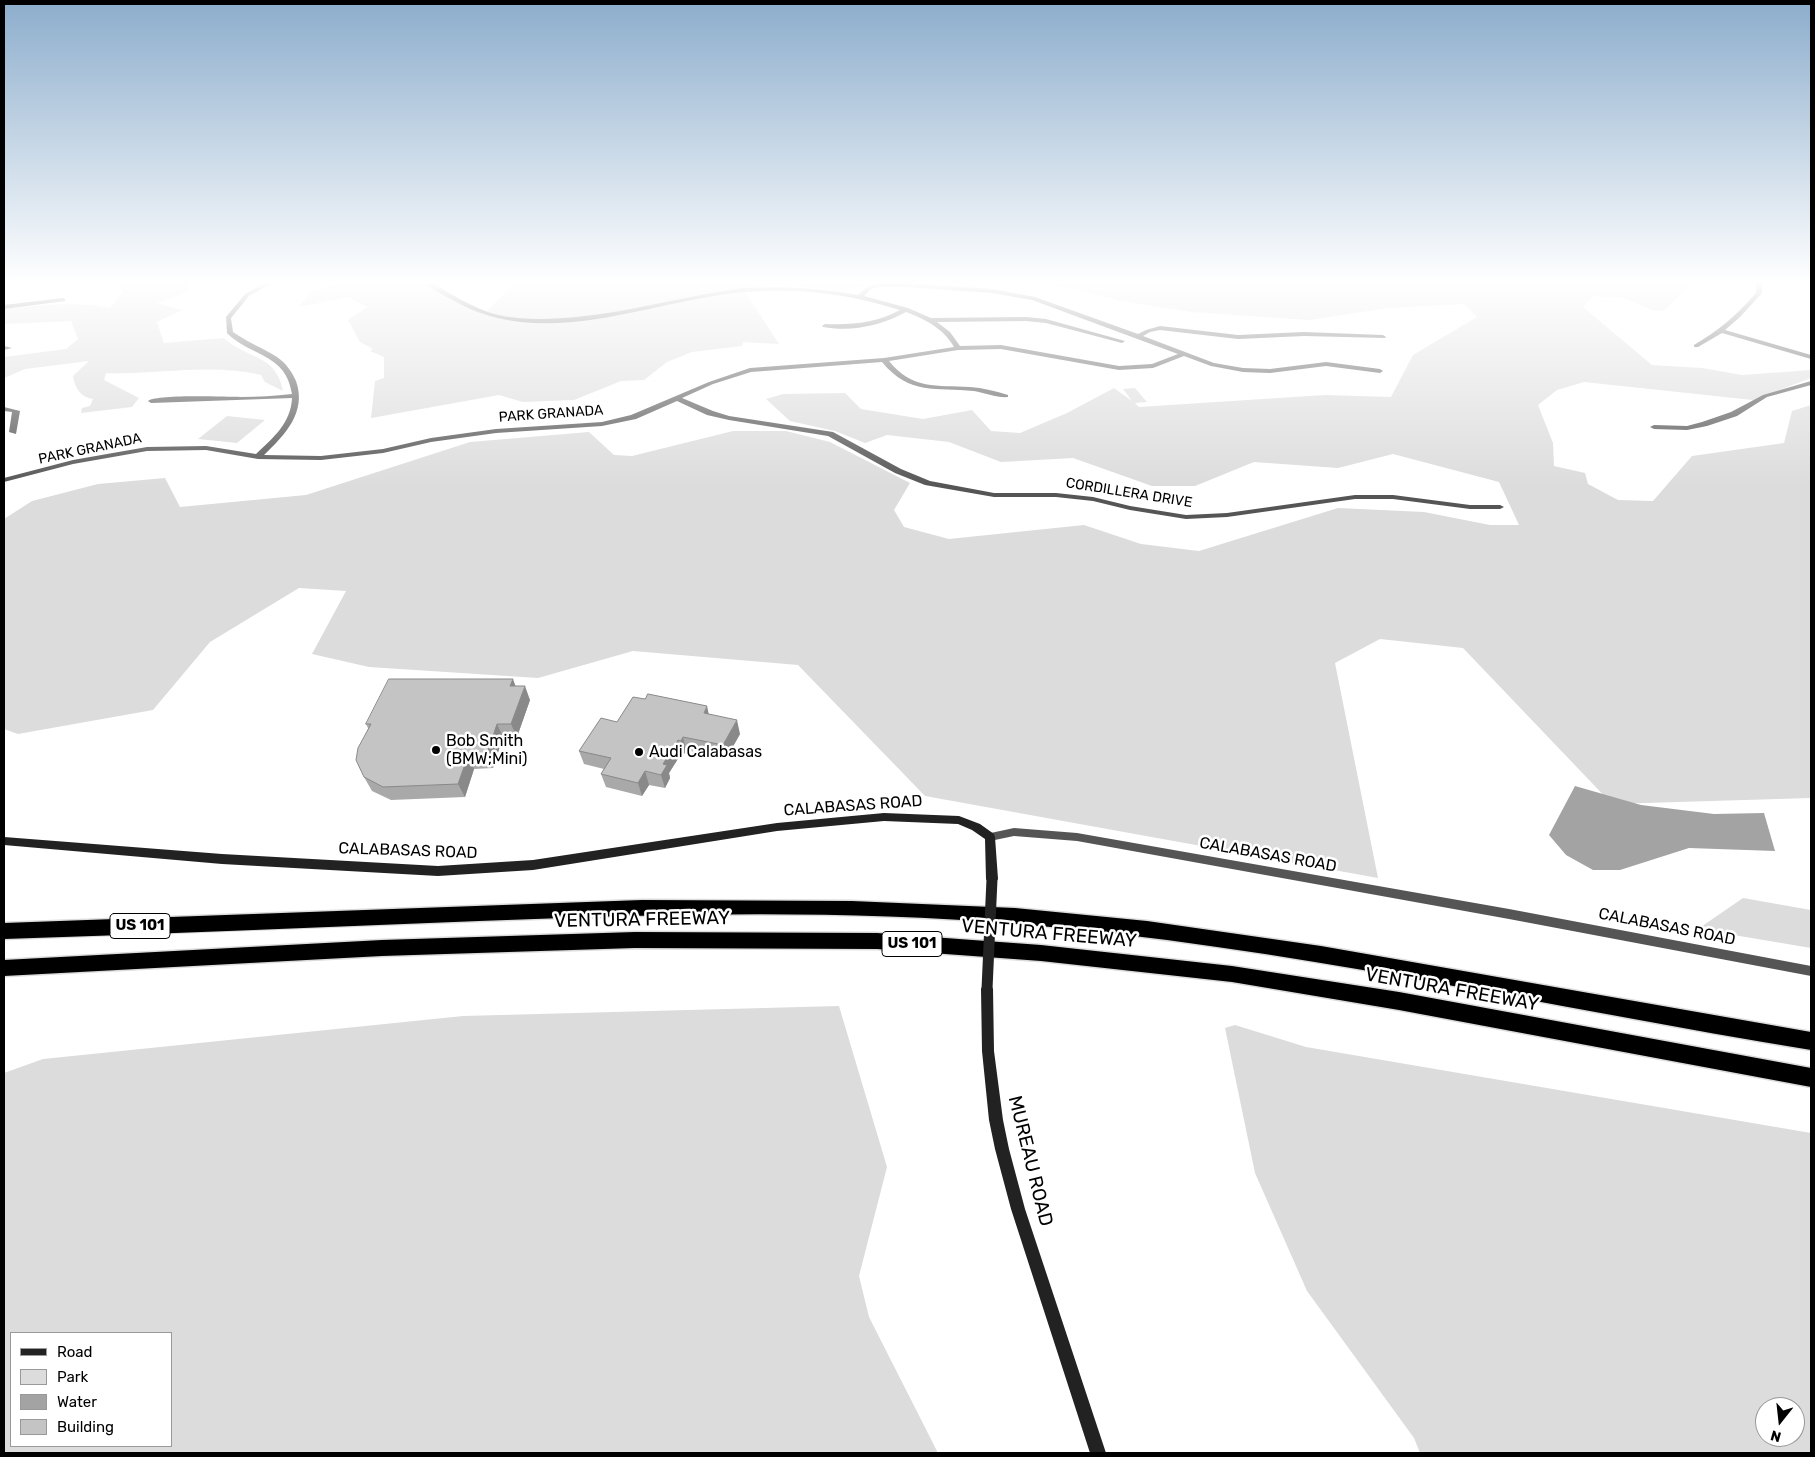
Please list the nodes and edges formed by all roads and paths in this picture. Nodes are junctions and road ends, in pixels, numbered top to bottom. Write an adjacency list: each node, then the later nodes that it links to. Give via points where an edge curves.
1 (260, 351): 11 (street, via 275,358 290,374)
2 (940, 351): 8 (street, PARK GRANADA)
3 (1029, 351): 6 (street, PARK GRANADA, via 1119,368 1153,366)
4 (1172, 351): 6 (street)
5 (1790, 351): 7 (street)
6 (1182, 355): 9 (street, via 1243,370 1270,371 1326,364)
7 (1811, 357)
8 (884, 360): 12 (street, via 898,377 915,385 980,390); 13 (street, PARK GRANADA, via 750,370 711,383)
9 (1380, 372)
10 (1811, 383): 16 (street, via 1766,396 1734,414 1704,424 1687,428)
11 (295, 396): 14 (street, via 264,400 186,397); 18 (street, via 295,409 289,422)
12 (1006, 396)
13 (679, 399): 18 (street, PARK GRANADA, via 633,417 602,424 496,431 342,457); 20 (street, CORDILLERA DRIVE, via 729,418 830,434 928,483 994,495 1056,494 1186,517 1227,516 1355,497 1393,497 1470,507)
14 (151, 401)
15 (4, 409): 17 (street, via 16,411)
16 (1654, 427)
17 (13, 432)
18 (258, 457): 19 (street, PARK GRANADA, via 206,448 147,449 73,462)
19 (4, 480)
20 (1500, 507)
21 (990, 837): 22 (main road, CALABASAS ROAD, via 959,820 884,817 777,827 533,865 438,871 222,859); 27 (street, CALABASAS ROAD, via 1014,832 1076,837); 30 (main road, MUREAU ROAD, bridge, via 988,1051 996,1120 1018,1209)
22 (4, 841)
23 (4, 923): 24 (highway)
24 (29, 930): 25 (highway, VENTURA FREEWAY / US 101); 28 (highway, VENTURA FREEWAY / US 101, via 651,907 852,908 1015,916 1147,929 1321,954)
25 (4, 931)
26 (4, 968): 29 (highway, VENTURA FREEWAY / US 101, via 382,948 626,940 877,941 1232,974)
27 (1811, 972)
28 (1811, 1041)
29 (1811, 1078)
30 (1098, 1453)

